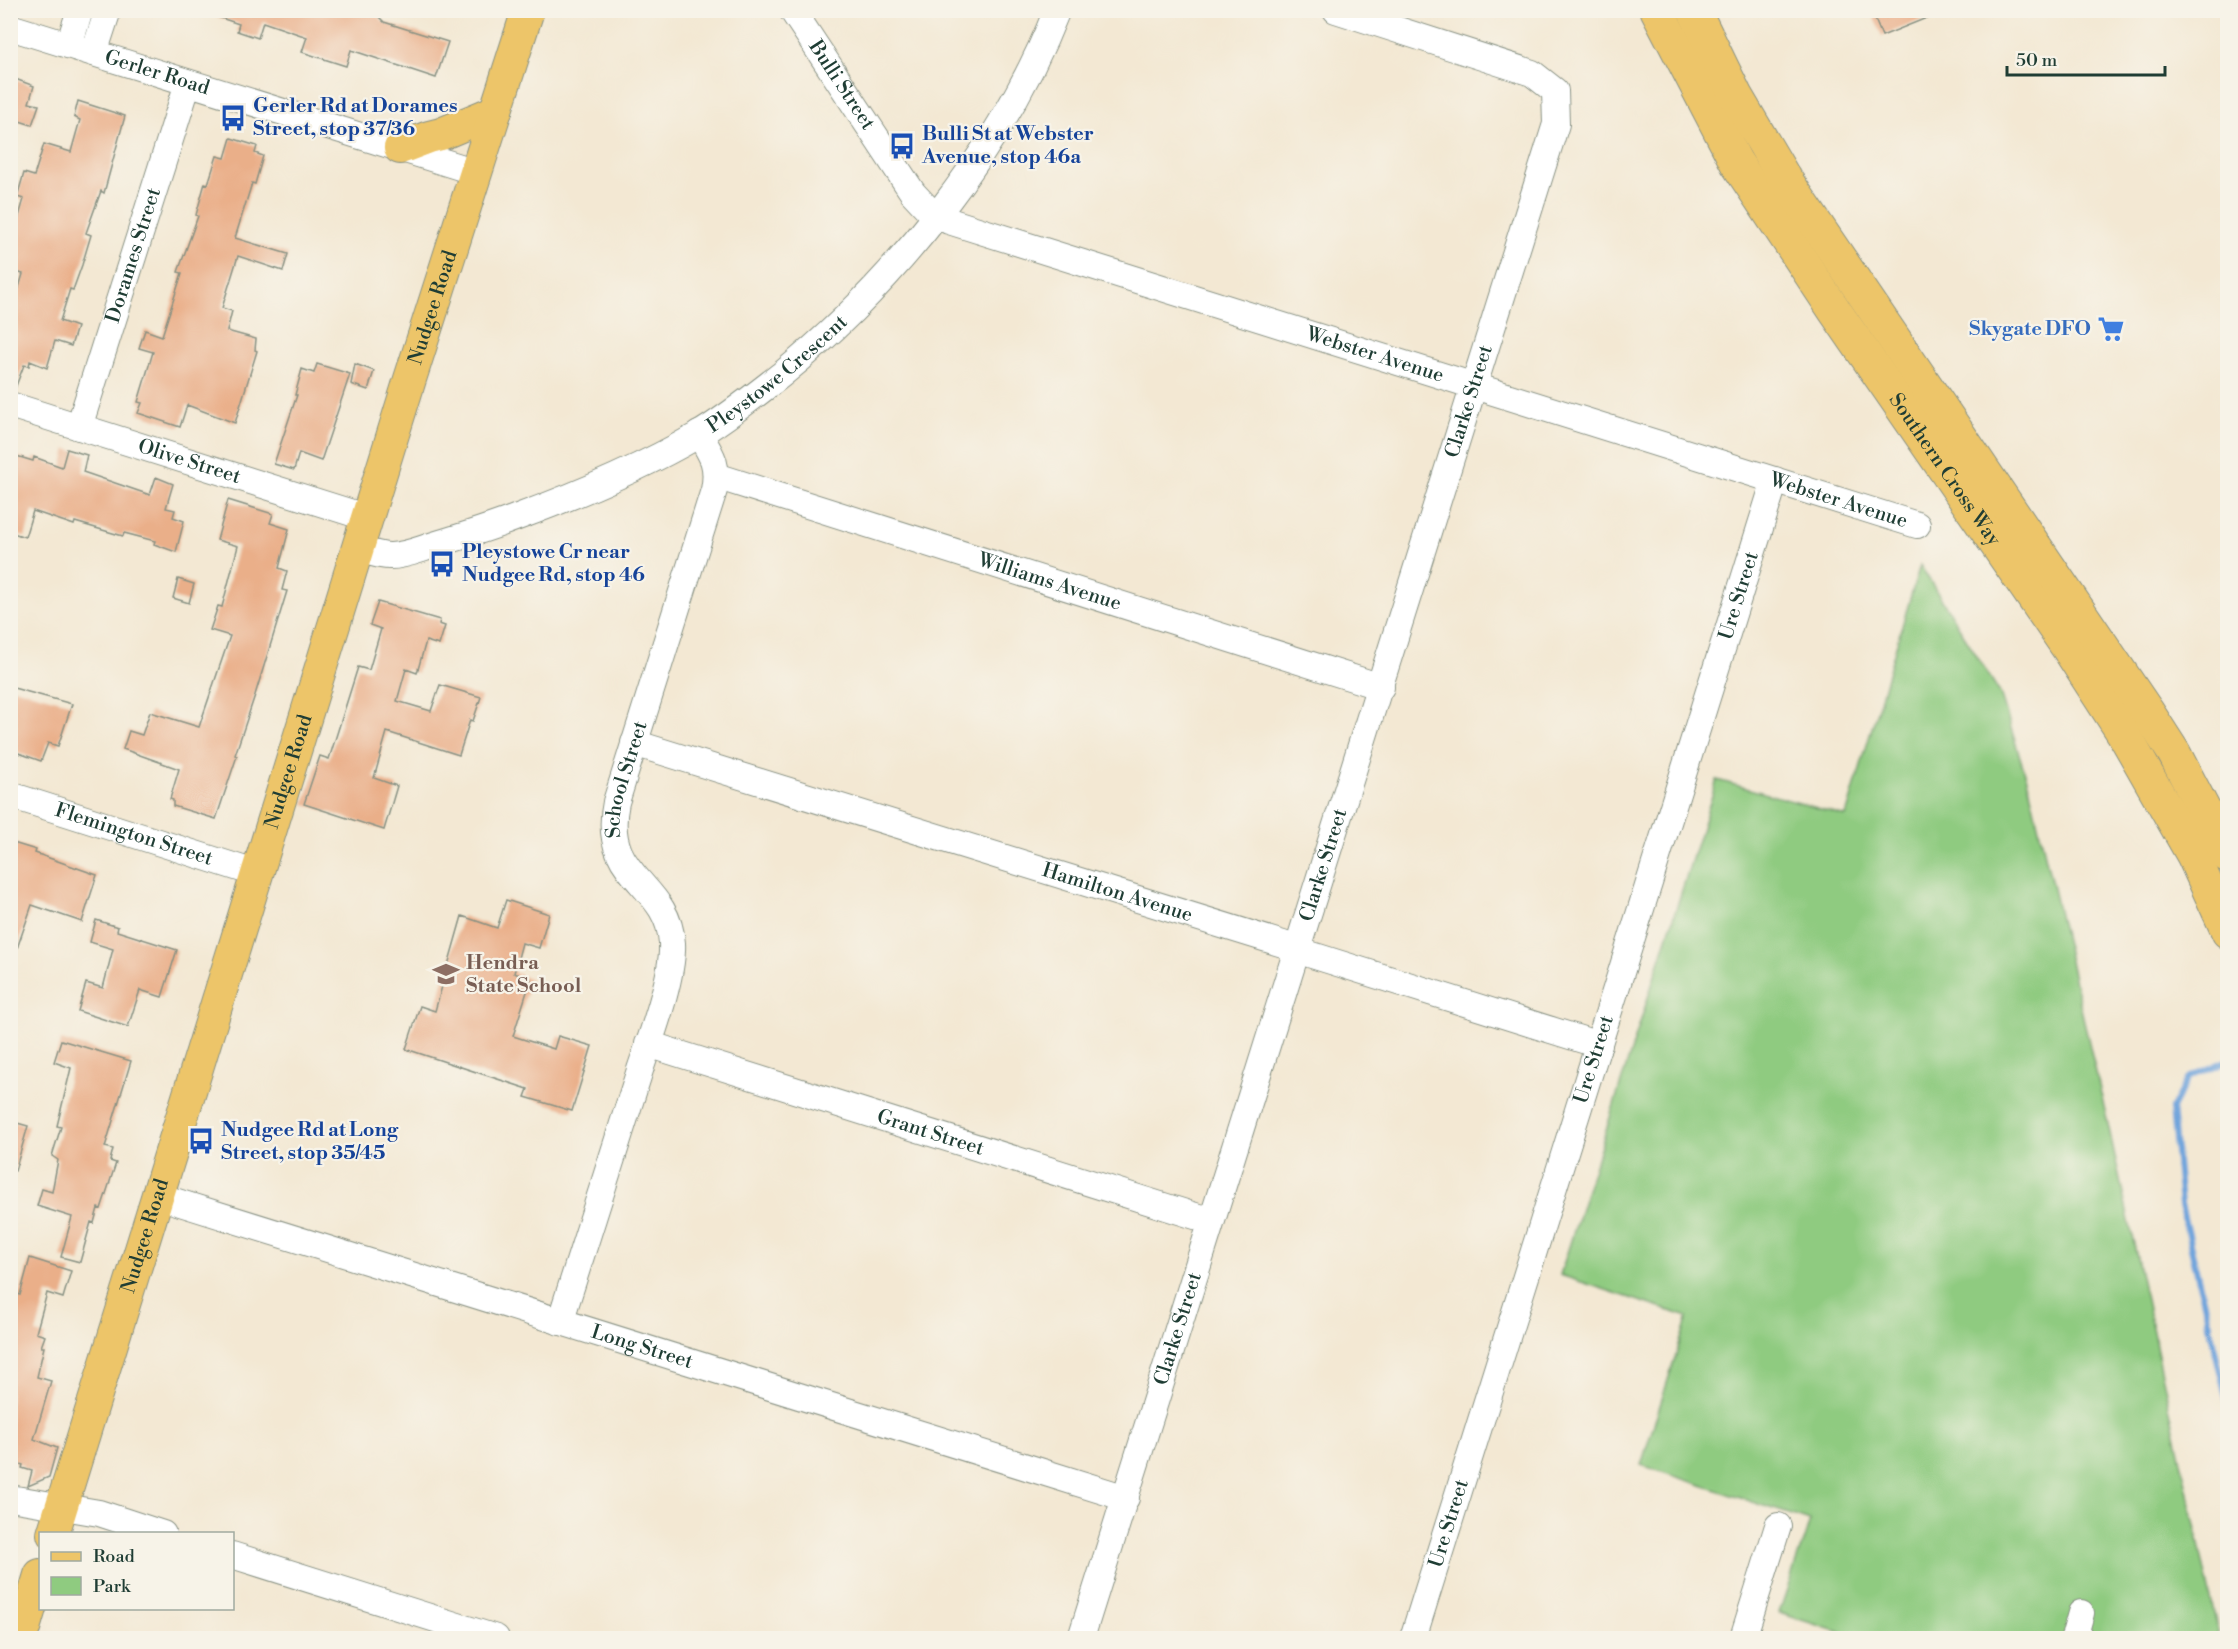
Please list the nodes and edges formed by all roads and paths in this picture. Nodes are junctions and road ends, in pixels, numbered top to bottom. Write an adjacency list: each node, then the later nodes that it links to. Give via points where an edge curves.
1 (80, 10): 11 (street)
2 (108, 10): 12 (street)
3 (528, 10): 14 (main road, Nudgee Road)
4 (792, 10): 18 (street, Bulli Street, via 913,193)
5 (1057, 10): 18 (street, Pleystowe Crescent, via 1038,56 1000,124)
6 (1336, 10): 19 (street, Clarke Street, via 1532,73 1555,91 1556,124)
7 (1657, 10): 33 (highway, Southern Cross Way, via 1736,162 2125,736 2193,855)
8 (1694, 10): 17 (highway, Southern Cross Way, via 1736,96)
9 (1719, 10): 17 (highway, via 1796,163)
10 (10, 27): 11 (street, Gerler Road)
11 (69, 45): 12 (street, Gerler Road)
12 (94, 53): 13 (street, Gerler Road)
13 (188, 83): 15 (street, Gerler Road); 21 (street, Dorames Street)
14 (496, 111): 15 (main road); 16 (main road, Nudgee Road)
15 (400, 148): 16 (street, Gerler Road)
16 (476, 172): 25 (main road, Nudgee Road)
17 (1804, 208): 31 (highway, Southern Cross Way, via 2148,711)
18 (938, 215): 19 (street, Webster Avenue); 22 (street, Pleystowe Crescent, via 857,307 805,356)
19 (1475, 386): 24 (street, Webster Avenue); 28 (street, Clarke Street)
20 (10, 405): 21 (street, Olive Street)
21 (79, 427): 25 (street, Olive Street)
22 (699, 434): 23 (street, School Street, via 712,455); 27 (street, Pleystowe Crescent, via 588,489 482,531 390,556)
23 (716, 476): 28 (street, Williams Avenue); 29 (street, School Street)
24 (1775, 480): 26 (street, Webster Avenue); 36 (street, Ure Street)
25 (368, 518): 27 (main road, Nudgee Road)
26 (1917, 525)
27 (358, 549): 32 (main road, Nudgee Road)
28 (1381, 687): 34 (street, Clarke Street)
29 (634, 743): 34 (street, Hamilton Avenue); 35 (street, School Street, via 613,816 615,842 626,866 663,910 672,941 670,968)
30 (10, 795): 32 (street, Flemington Street)
31 (2228, 856)
32 (258, 874): 37 (main road, Nudgee Road)
33 (2228, 932)
34 (1298, 950): 36 (street, Hamilton Avenue); 38 (street, Clarke Street)
35 (648, 1044): 38 (street, Grant Street); 39 (street, School Street)
36 (1599, 1045): 51 (street, Ure Street)
37 (158, 1196): 39 (street, Long Street); 42 (main road, Nudgee Road)
38 (1211, 1221): 41 (street, Clarke Street)
39 (560, 1322): 41 (street, Long Street)
40 (10, 1498): 42 (street)
41 (1126, 1498): 50 (street, Clarke Street)
42 (57, 1520): 44 (street, via 99,1513)
43 (1778, 1526): 52 (street)
44 (160, 1532)
45 (234, 1557): 49 (street)
46 (39, 1578): 48 (main road)
47 (2082, 1613): 53 (street)
48 (21, 1638)
49 (496, 1638)
50 (1081, 1638)
51 (1413, 1638)
52 (1743, 1638)
53 (2074, 1638)

